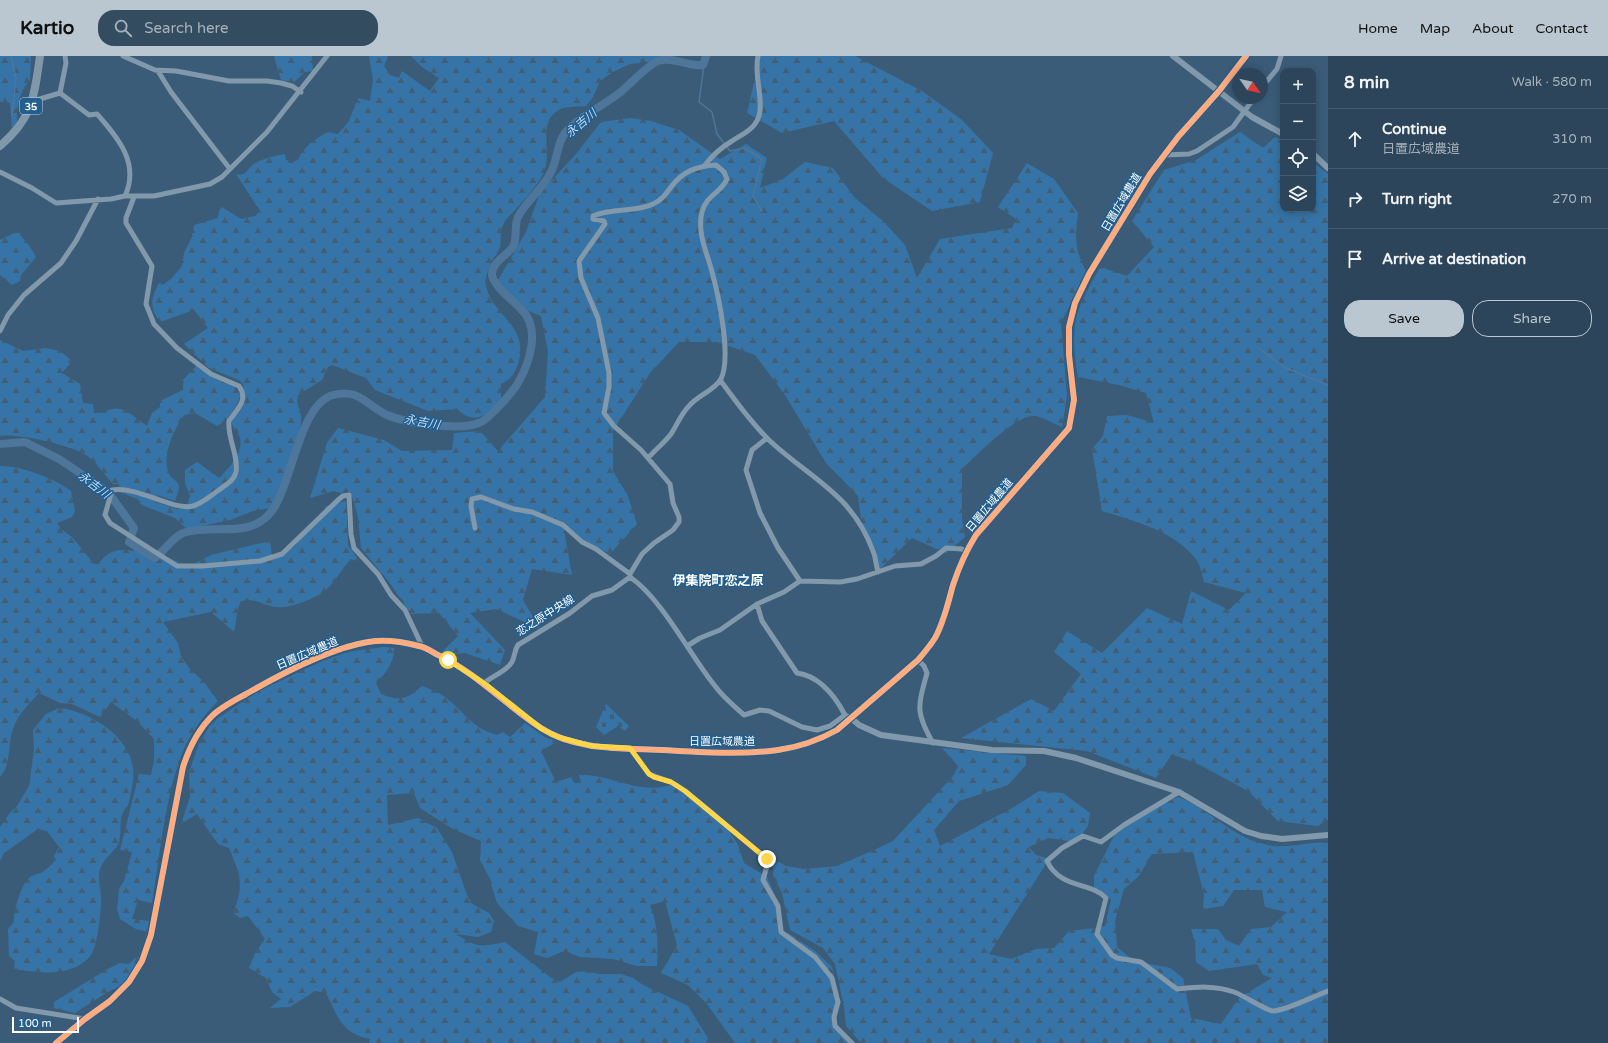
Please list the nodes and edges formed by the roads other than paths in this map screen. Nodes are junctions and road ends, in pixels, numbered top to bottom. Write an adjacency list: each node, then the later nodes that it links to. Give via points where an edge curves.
1 (40, 56): 14 (main road, 35)
2 (65, 56): 13 (street)
3 (123, 56): 9 (street)
4 (327, 56): 12 (street)
5 (758, 56): 21 (street, via 758,120 751,129 731,141)
6 (1173, 56): 11 (street)
7 (1246, 56): 11 (street, 日置広域農道)
8 (1281, 56): 10 (street, via 1277,69)
9 (158, 71): 12 (street, via 176,71 229,81 274,82 292,86); 23 (street)
10 (1268, 80)
11 (1219, 91): 16 (street); 19 (street, 日置広域農道)
12 (301, 92): 23 (street, via 267,132)
13 (60, 93): 14 (street); 25 (street, via 89,115 97,114 120,141 127,156 131,183)
14 (33, 101): 18 (main road, 35, via 24,122)
15 (1250, 104): 16 (street)
16 (1245, 112): 17 (street); 19 (street, via 1233,127 1197,151 1189,154)
17 (1280, 132)
18 (0, 146)
19 (1164, 155): 33 (street, 日置広域農道, via 1114,233 1075,303 1068,335 1074,400 1069,428 989,518)
20 (1316, 157): 22 (street)
21 (704, 165): 29 (street, via 716,165 727,177 725,184 708,199 702,212 701,223 705,249 717,290 724,338 724,365); 31 (street, via 682,175 664,197 655,203 646,207 604,211 593,216 593,219 604,221 605,224 579,261 581,278 598,318 609,373 604,413)
22 (1328, 168)
23 (230, 169): 26 (street, via 216,182 198,188)
24 (0, 172): 27 (street, via 56,203)
25 (125, 196): 26 (street); 27 (street)
26 (134, 197): 38 (street, via 126,223 152,266 146,304 154,324 177,348 211,374 239,386 243,402 229,421 236,470 231,481 209,498 192,506 177,505 139,492 112,490 105,515 110,523 177,566 260,561 282,554 338,500 349,495 354,548 378,574 391,595 405,610)
27 (98, 199): 28 (street, via 76,241 61,262 24,295 8,315)
28 (0, 331)
29 (720, 380): 30 (street); 31 (street, via 716,386 688,406 670,436)
30 (767, 438): 34 (street, via 839,497 868,539); 36 (street, via 752,450 746,470 760,513 778,548)
31 (648, 458): 35 (street, via 670,484 679,522 673,530 642,554)
32 (475, 528): 35 (street, via 472,499 481,497 514,509 532,512 563,525 582,542 596,549)
33 (966, 552): 34 (street, via 962,549 946,548 921,564 895,566); 40 (street, 日置広域農道, via 935,637)
34 (878, 572): 36 (street, via 840,582)
35 (630, 576): 39 (street, via 656,602); 41 (street, 恋之原中央線, via 612,590 592,596 570,613 518,645 507,668)
36 (800, 581): 37 (street, via 784,592)
37 (757, 604): 39 (street, via 720,630); 42 (street, via 762,621 797,673 808,675 823,686 838,700)
38 (422, 646): 41 (street, 日置広域農道); 50 (street, 日置広域農道, via 369,641 346,647 283,674 213,715 195,738 183,767 151,935 142,961 122,991)
39 (687, 646): 42 (street, via 716,687 744,715 760,710 769,711 802,727 817,730 830,726)
40 (918, 660): 43 (street, 日置広域農道); 44 (street, via 927,673 920,699 922,724)
41 (484, 683): 45 (street, 日置広域農道, via 542,729 558,737 592,746)
42 (845, 715): 43 (street)
43 (851, 718): 44 (street, via 859,725 881,735); 45 (street, 日置広域農道, via 823,738 778,750 727,752)
44 (934, 743): 46 (street, via 992,750 1044,751 1117,770)
45 (630, 748): 52 (street, via 649,774 671,782 685,791 767,859 763,880 778,906 781,932 815,957 832,978 838,1002 835,1026)
46 (1179, 792): 47 (street, via 1245,831 1261,836 1282,839); 48 (street, via 1101,842 1082,836 1047,861 1061,877 1106,898 1097,934 1108,950 1117,958 1141,962 1177,989 1209,986 1220,988 1252,1000 1270,1011 1280,1010)
47 (1328, 835)
48 (1328, 991)
49 (0, 999): 50 (street, via 16,1008)
50 (85, 1019): 51 (street, 日置広域農道)
51 (56, 1043)
52 (852, 1043)

